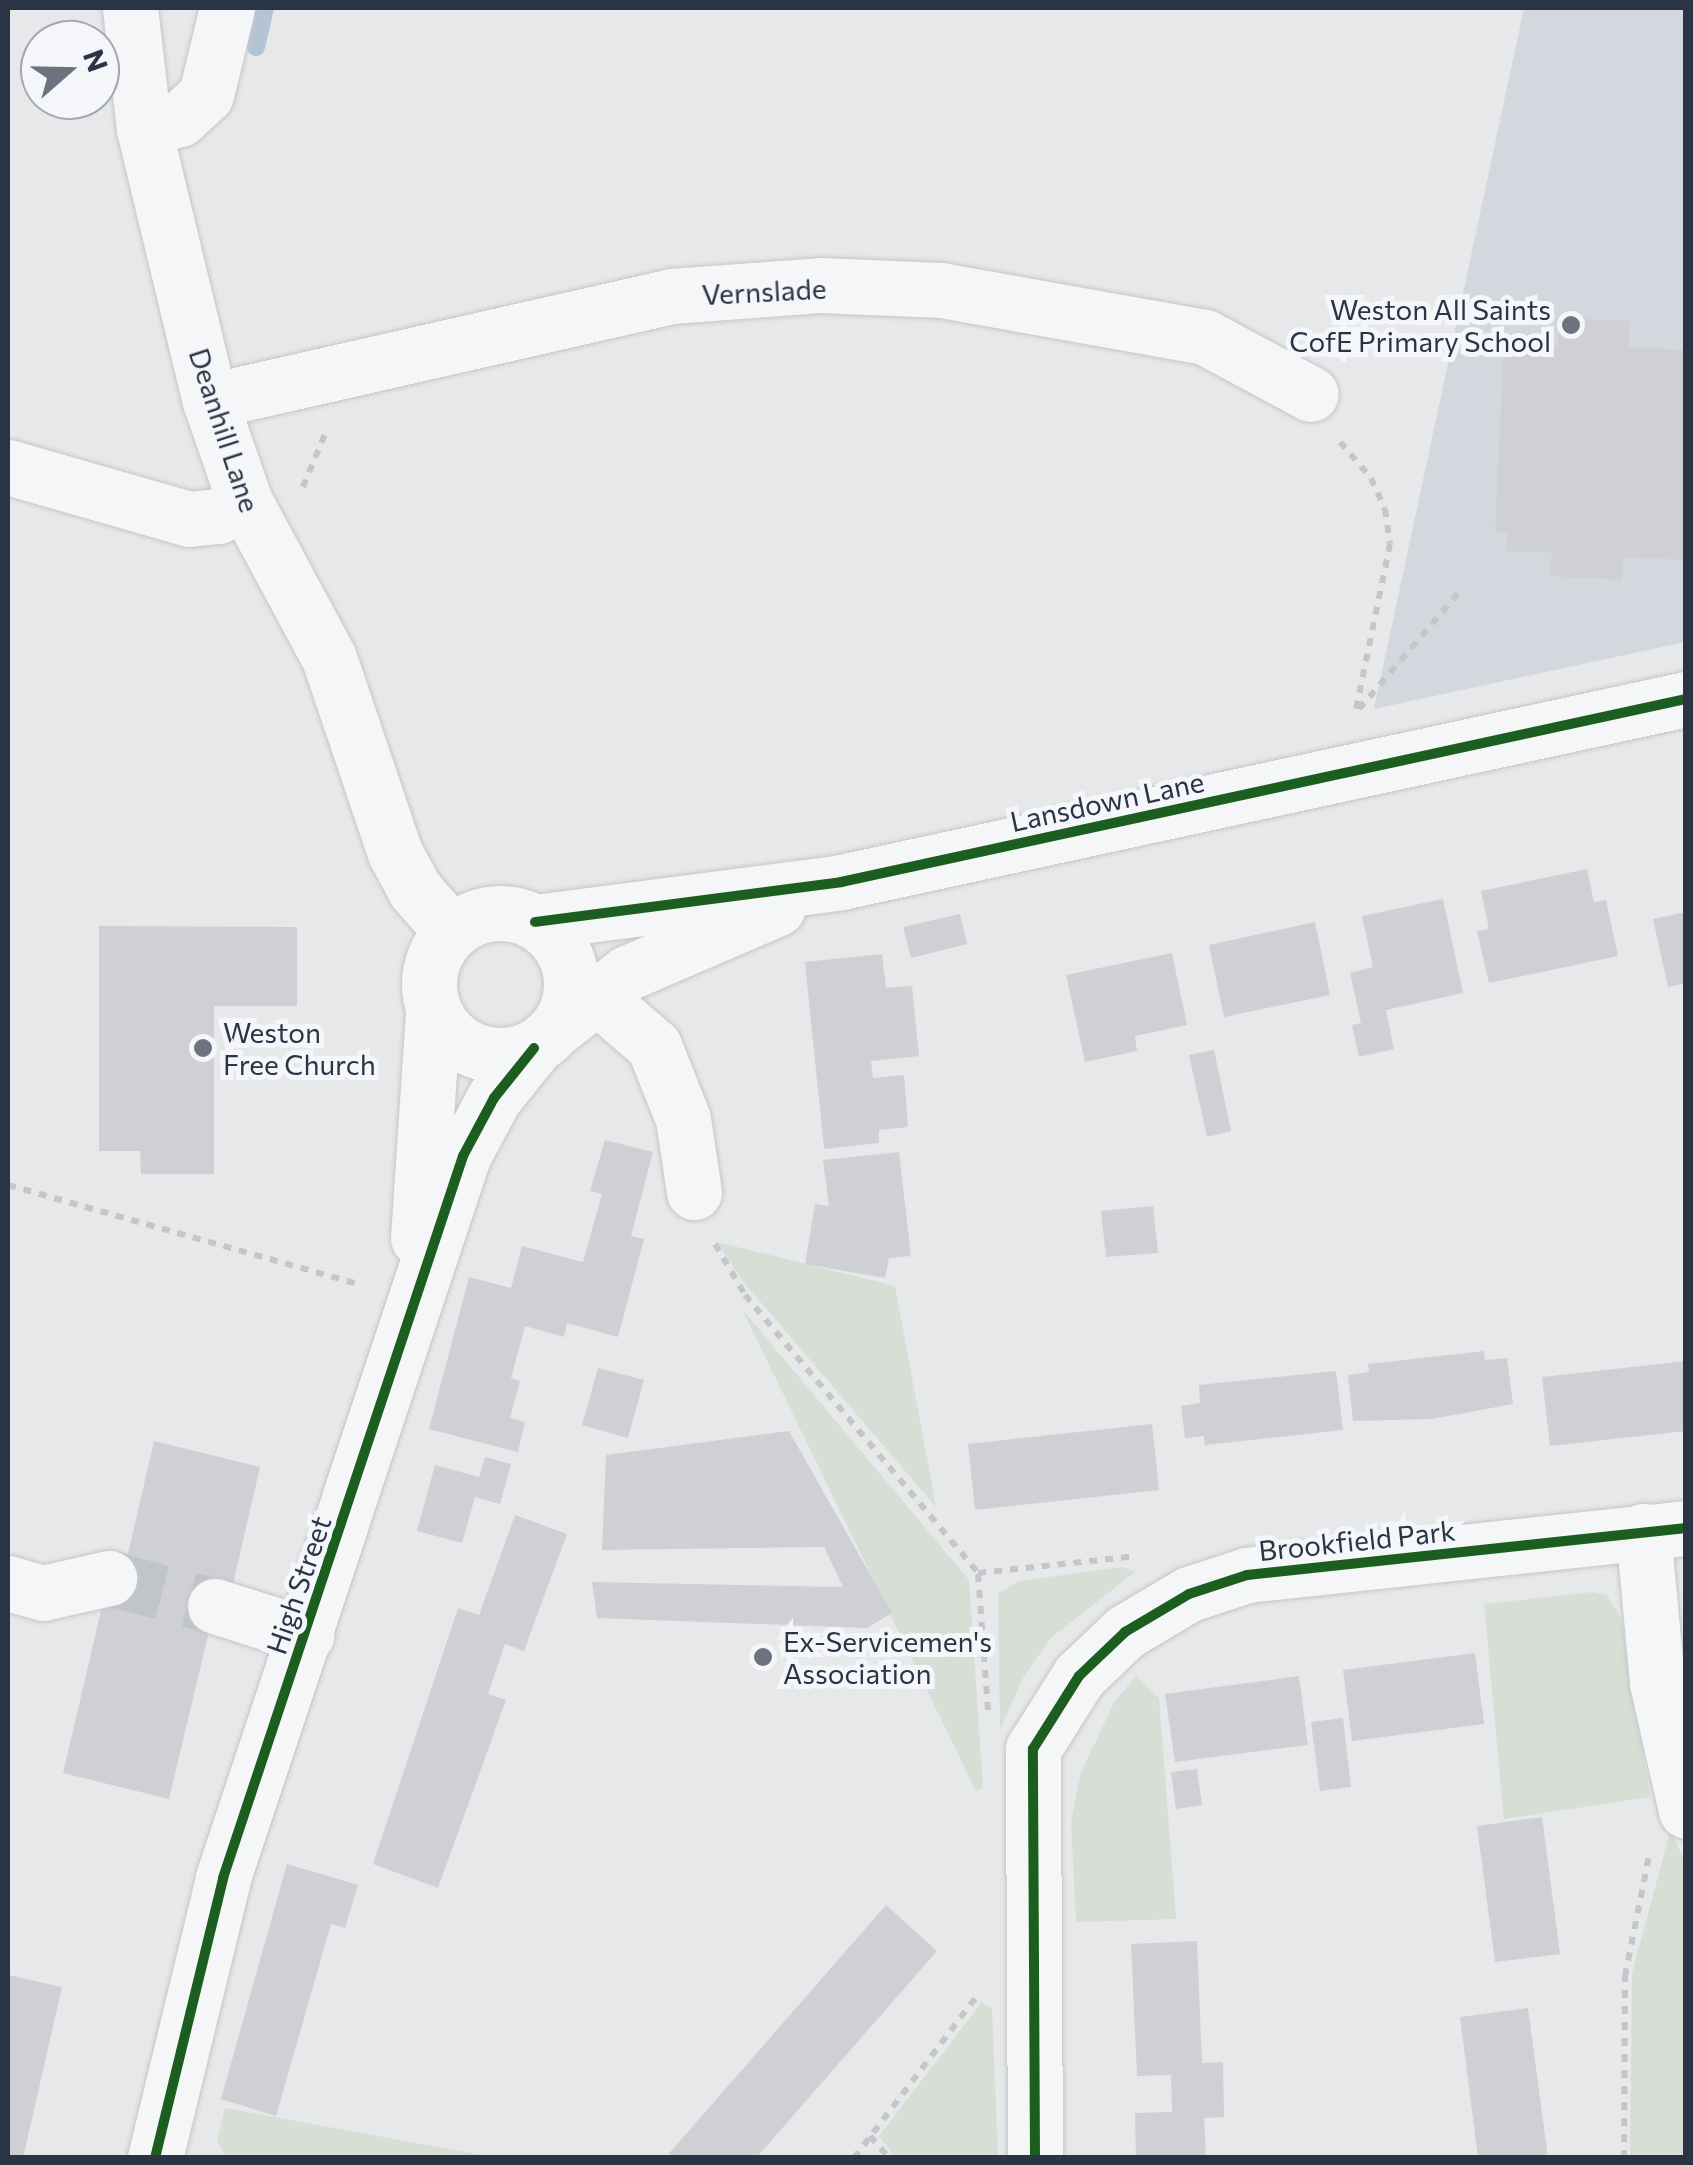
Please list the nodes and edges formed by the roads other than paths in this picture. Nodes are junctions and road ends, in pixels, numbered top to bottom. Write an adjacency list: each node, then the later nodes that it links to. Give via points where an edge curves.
1 (130, 8): 3 (street, Deanhill Lane)
2 (227, 8): 3 (street, via 206,95 180,119)
3 (144, 128): 5 (street, Deanhill Lane)
4 (1298, 385): 5 (street, Vernslade, via 1205,337 941,290 820,285 671,296)
5 (210, 401): 7 (street, Deanhill Lane)
6 (8, 467): 7 (street, via 190,519 218,516)
7 (246, 502): 11 (street, Deanhill Lane, via 329,658 395,854)
8 (1686, 699): 9 (street, Lansdown Lane)
9 (841, 882): 10 (street, Lansdown Lane); 13 (street, Lansdown Lane, via 627,973)
10 (535, 922): 11 (street, via 496,912); 13 (street, via 566,958)
11 (451, 931): 12 (street, via 428,973)
12 (432, 1010): 13 (street, via 446,1032 487,1056); 15 (street, High Street, via 417,1196)
13 (562, 1024): 14 (street, via 654,1046 683,1119); 15 (street, High Street, via 494,1098 463,1156)
14 (694, 1192)
15 (418, 1299): 20 (street, High Street)
16 (1664, 1530): 21 (street, via 1657,1683); 23 (street, Brookfield Park, via 1247,1575 1189,1594 1125,1632 1079,1676 1034,1750)
17 (108, 1578): 18 (street, via 43,1593)
18 (8, 1583)
19 (215, 1606): 20 (street)
20 (306, 1635): 22 (street, High Street, via 223,1878)
21 (1680, 1794)
22 (155, 2158)
23 (1034, 2158)

